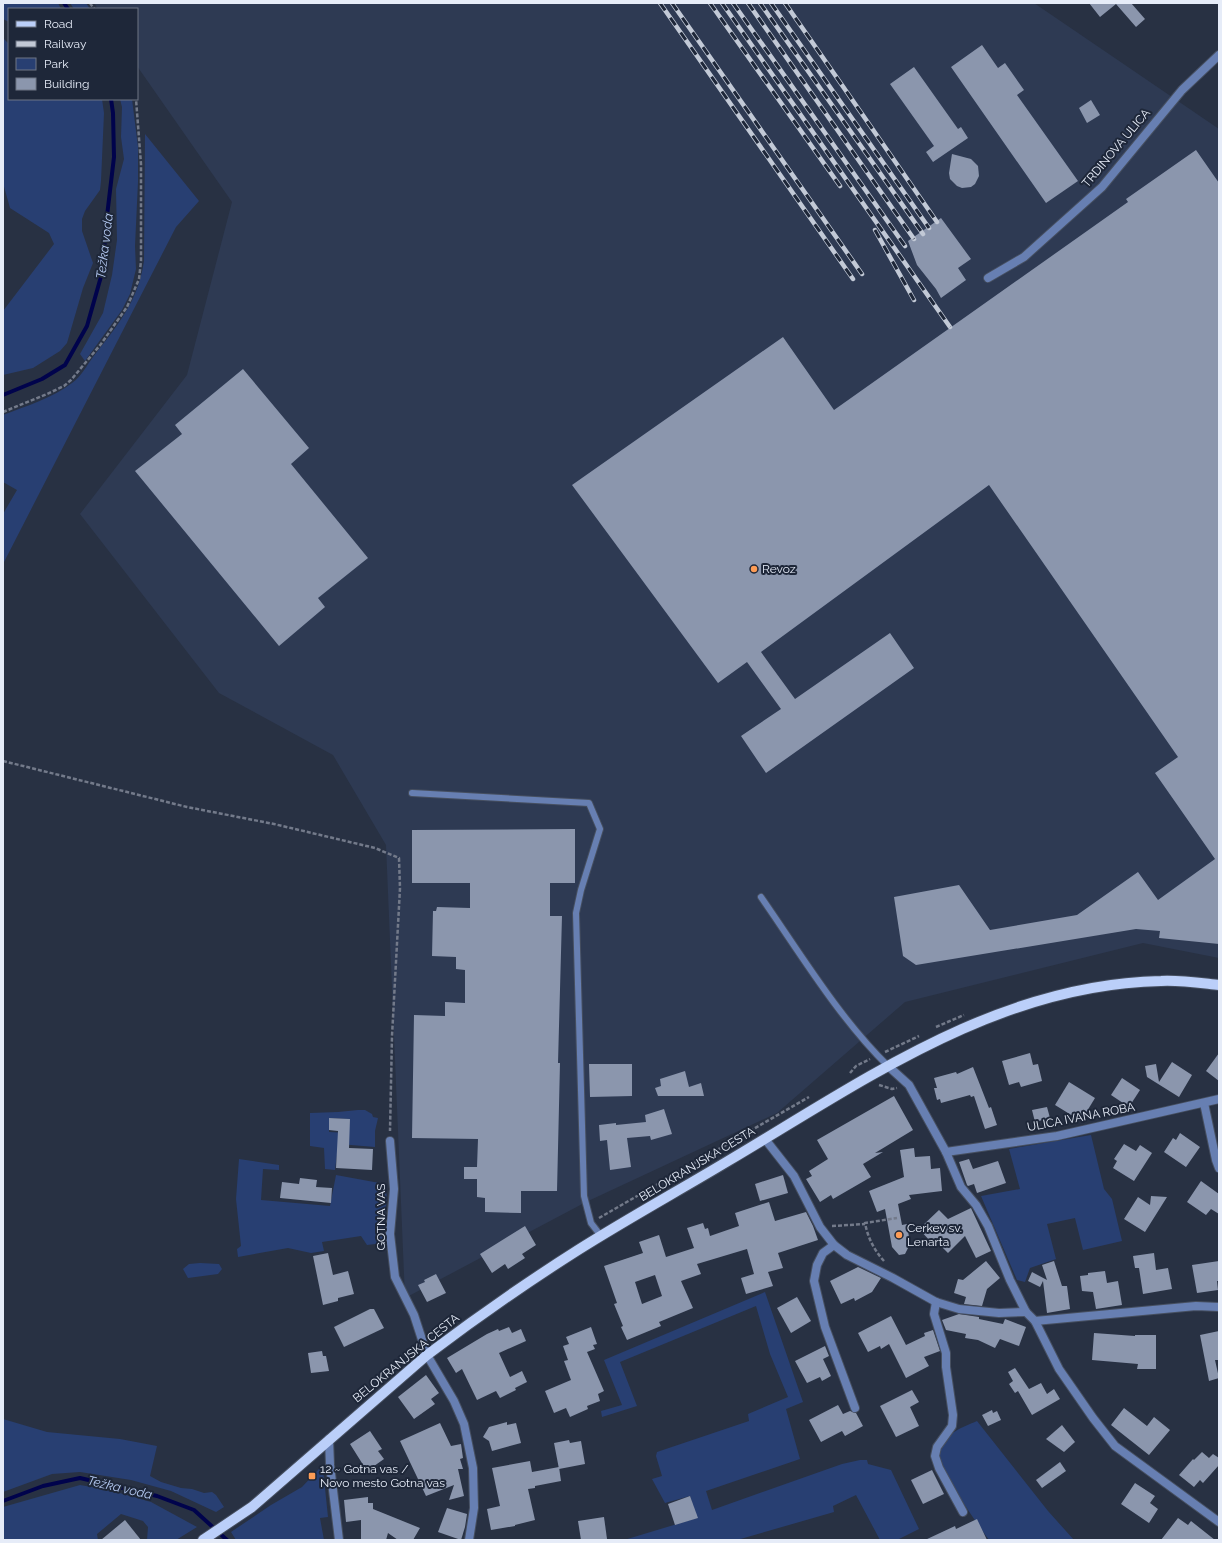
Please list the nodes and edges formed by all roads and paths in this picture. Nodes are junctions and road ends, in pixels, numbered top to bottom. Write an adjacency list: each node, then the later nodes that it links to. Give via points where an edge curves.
1 (1219, 55): 3 (street, TRDINOVA ULICA, via 1182,90 1102,187 1024,257)
2 (136, 100): 4 (path, via 141,164 141,261 138,279 127,307 72,380 47,394)
3 (988, 278)
4 (3, 412)
5 (3, 761): 18 (path, via 187,807 368,846 399,858)
6 (412, 793): 22 (lane, via 589,803 600,829 576,913 584,1196)
7 (761, 897): 10 (lane, via 841,1011 867,1045)
8 (1219, 985): 10 (main road, BELOKRANJSKA CESTA, via 1162,980 1117,984 1059,994 988,1018 935,1041)
9 (856, 1066): 11 (path)
10 (888, 1066): 13 (street); 17 (main road, BELOKRANJSKA CESTA)
11 (849, 1075)
12 (877, 1084): 13 (path, via 892,1089)
13 (909, 1085): 19 (street)
14 (810, 1097): 22 (path)
15 (1219, 1099): 16 (street, ULICA IVANA ROBA)
16 (1204, 1103): 19 (street, ULICA IVANA ROBA, via 1057,1136); 20 (street)
17 (766, 1139): 24 (street, via 794,1176); 25 (main road, BELOKRANJSKA CESTA)
18 (390, 1141): 32 (street, GOTNA VAS, via 394,1189 390,1234 395,1277 414,1315)
19 (946, 1152): 30 (street, via 961,1187 976,1205 988,1226)
20 (1219, 1168)
21 (897, 1218): 23 (path)
22 (591, 1222): 25 (lane)
23 (865, 1224): 24 (path); 27 (path, via 875,1250)
24 (820, 1228): 26 (street)
25 (601, 1236): 32 (main road, BELOKRANJSKA CESTA)
26 (834, 1245): 28 (street, via 847,1255); 33 (street, via 823,1253 816,1265 814,1281 825,1327)
27 (889, 1264)
28 (936, 1302): 30 (street, via 959,1309 999,1313); 35 (street, via 934,1314 946,1353 953,1415 952,1426 937,1447 935,1456)
29 (1219, 1306): 31 (street)
30 (1026, 1312): 31 (street)
31 (1035, 1321): 36 (street, via 1059,1369 1115,1446)
32 (427, 1355): 34 (main road, BELOKRANJSKA CESTA); 39 (street, GOTNA VAS, via 454,1401 464,1424 473,1468 474,1508)
33 (855, 1408)
34 (329, 1440): 37 (main road, BELOKRANJSKA CESTA, via 252,1507); 38 (street)
35 (963, 1512)
36 (1219, 1522)
37 (203, 1540)
38 (339, 1540)
39 (469, 1540)

